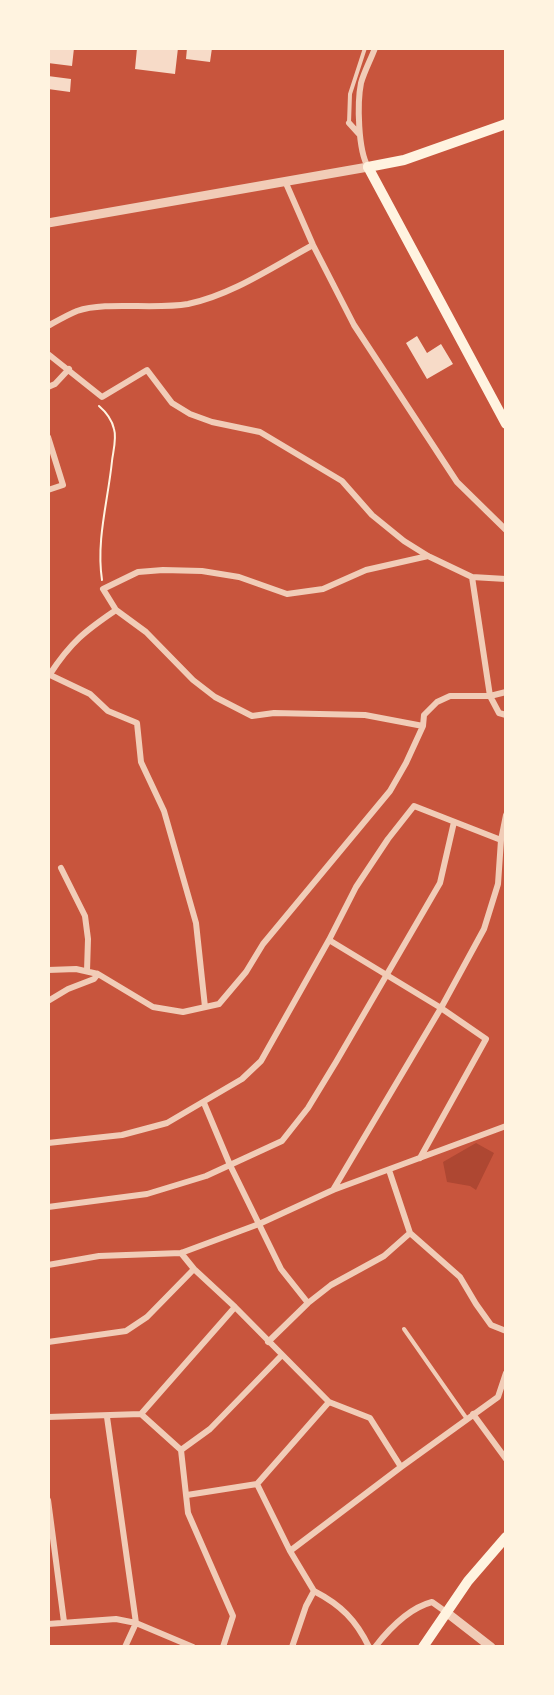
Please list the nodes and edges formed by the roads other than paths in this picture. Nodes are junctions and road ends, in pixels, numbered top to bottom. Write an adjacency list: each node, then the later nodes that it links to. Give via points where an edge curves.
1 (365, 48): 3 (lane, via 350,94)
2 (375, 48): 5 (street, via 361,84)
3 (349, 123): 5 (street)
4 (506, 124): 6 (main road, via 404,160)
5 (359, 134): 6 (street, via 362,157)
6 (368, 167): 7 (street); 14 (main road)
7 (285, 181): 8 (street); 9 (street)
8 (48, 223)
9 (313, 244): 10 (street, via 228,290 192,303 93,308 77,311); 17 (street, via 354,325 457,482)
10 (48, 326)
11 (48, 354): 12 (street)
12 (69, 369): 13 (street); 18 (street, via 102,398 147,370 172,403 190,414 260,432 342,481 372,515)
13 (48, 387)
14 (506, 424)
15 (48, 438): 16 (street, via 63,485)
16 (48, 490)
17 (506, 530)
18 (428, 556): 19 (street); 21 (street, via 366,570 323,589 287,594 239,577 202,571 138,572 103,589)
19 (472, 577): 20 (street); 24 (street)
20 (506, 579)
21 (116, 610): 22 (street, via 82,633); 26 (street, via 146,632 193,680 215,697 252,716 365,715)
22 (49, 674): 37 (street, via 90,694 108,711 137,723 141,762 164,811 196,923)
23 (506, 692): 24 (street)
24 (490, 696): 25 (street, via 499,713); 26 (street, via 450,696 424,715)
25 (506, 716)
26 (423, 726): 37 (street, via 390,791 263,944 219,1004)
27 (506, 815): 29 (street)
28 (454, 822): 29 (street); 31 (street, via 414,806 356,886); 35 (street, via 440,883)
29 (501, 840): 38 (street, via 498,884 484,929)
30 (61, 868): 33 (street, via 86,916)
31 (329, 940): 35 (street); 39 (street, via 261,1062)
32 (48, 970): 33 (street)
33 (87, 971): 34 (street)
34 (98, 974): 36 (street); 37 (street, via 153,1007 183,1012)
35 (387, 975): 38 (street); 43 (street, via 308,1108 282,1141)
36 (48, 1001)
37 (205, 1007)
38 (441, 1008): 42 (street, via 486,1039); 45 (street)
39 (204, 1103): 41 (street, via 167,1124); 43 (street)
40 (506, 1126): 42 (street)
41 (48, 1143)
42 (420, 1158): 44 (street)
43 (230, 1165): 46 (street, via 147,1194); 47 (street)
44 (389, 1170): 45 (street); 48 (street)
45 (333, 1190): 47 (street)
46 (48, 1208)
47 (259, 1224): 49 (street); 52 (street, via 281,1269)
48 (410, 1233): 52 (street, via 384,1256 331,1285); 55 (street, via 460,1277 491,1325)
49 (181, 1253): 50 (street, via 99,1256); 51 (street)
50 (48, 1265)
51 (194, 1269): 53 (street); 56 (street, via 147,1317 126,1331)
52 (308, 1303): 57 (street)
53 (235, 1306): 57 (street); 63 (street)
54 (404, 1329): 67 (lane)
55 (506, 1330)
56 (48, 1342)
57 (268, 1342): 58 (street)
58 (282, 1355): 62 (street); 68 (street, via 210,1429)
59 (506, 1373): 61 (street)
60 (506, 1394): 61 (lane)
61 (498, 1397): 64 (street)
62 (329, 1402): 70 (street, via 370,1419); 71 (street)
63 (141, 1414): 66 (street); 68 (street)
64 (473, 1414): 67 (street); 69 (street)
65 (48, 1417): 66 (street)
66 (107, 1417): 79 (street)
67 (467, 1419): 70 (street)
68 (181, 1450): 72 (street)
69 (506, 1459)
70 (400, 1467): 75 (street)
71 (257, 1484): 72 (street); 75 (street)
72 (187, 1495): 83 (street, via 188,1513 233,1616)
73 (48, 1500): 78 (street)
74 (506, 1537): 77 (main road)
75 (290, 1551): 76 (street)
76 (314, 1591): 84 (street); 85 (street, via 335,1603 360,1629)
77 (446, 1612): 86 (street, via 432,1602 420,1605); 87 (main road); 88 (street)
78 (64, 1622): 79 (street, via 116,1619); 80 (street)
79 (136, 1623): 81 (street); 82 (street)
80 (48, 1624)
81 (125, 1647)
82 (193, 1647)
83 (223, 1647)
84 (292, 1647)
85 (369, 1647)
86 (375, 1647)
87 (423, 1647)
88 (491, 1647)

